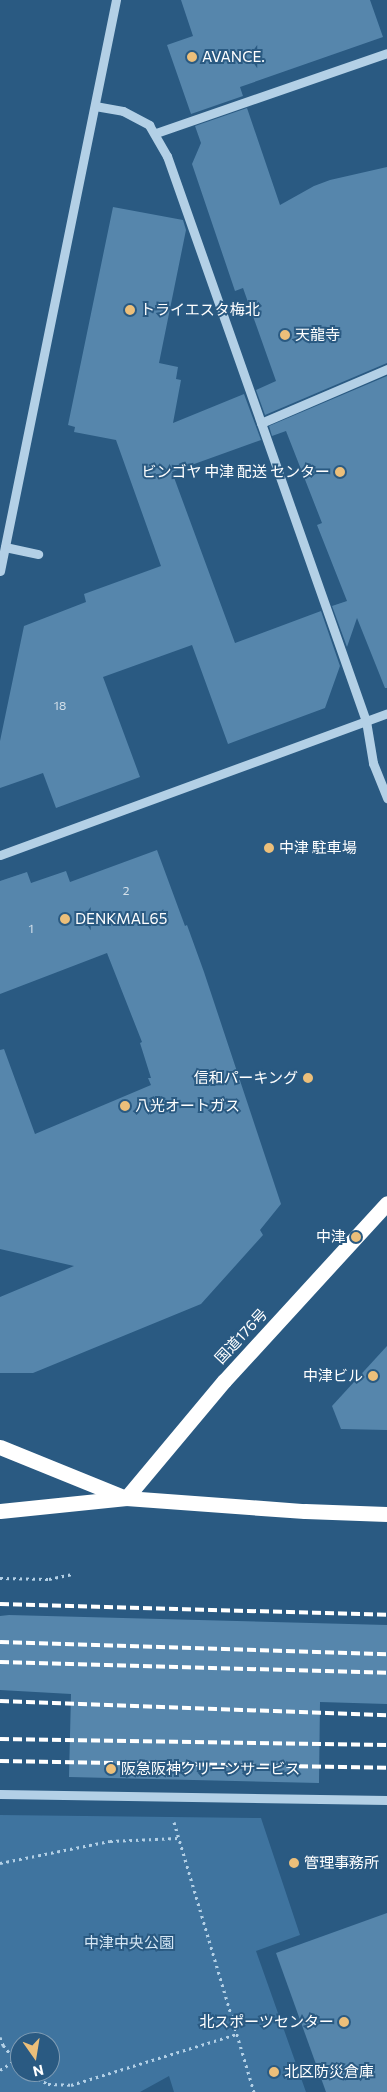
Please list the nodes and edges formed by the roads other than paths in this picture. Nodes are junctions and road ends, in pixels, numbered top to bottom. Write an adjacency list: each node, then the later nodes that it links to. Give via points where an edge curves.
1 (116, 0): 3 (street)
2 (387, 53): 4 (street)
3 (95, 106): 4 (street, via 123,111); 7 (street)
4 (156, 133): 6 (street, via 167,156)
5 (387, 369): 6 (street)
6 (261, 423): 11 (street)
7 (5, 547): 8 (street); 9 (street)
8 (38, 554)
9 (0, 572)
10 (387, 714): 11 (street)
11 (366, 721): 12 (street, via 373,763); 13 (street)
12 (387, 798)
13 (0, 856)
14 (387, 1203): 16 (highway, 国道176号, via 224,1381)
15 (0, 1447): 16 (highway)
16 (126, 1498): 17 (highway); 18 (highway)
17 (0, 1511)
18 (387, 1514)
19 (0, 1794): 20 (street)
20 (387, 1800)

